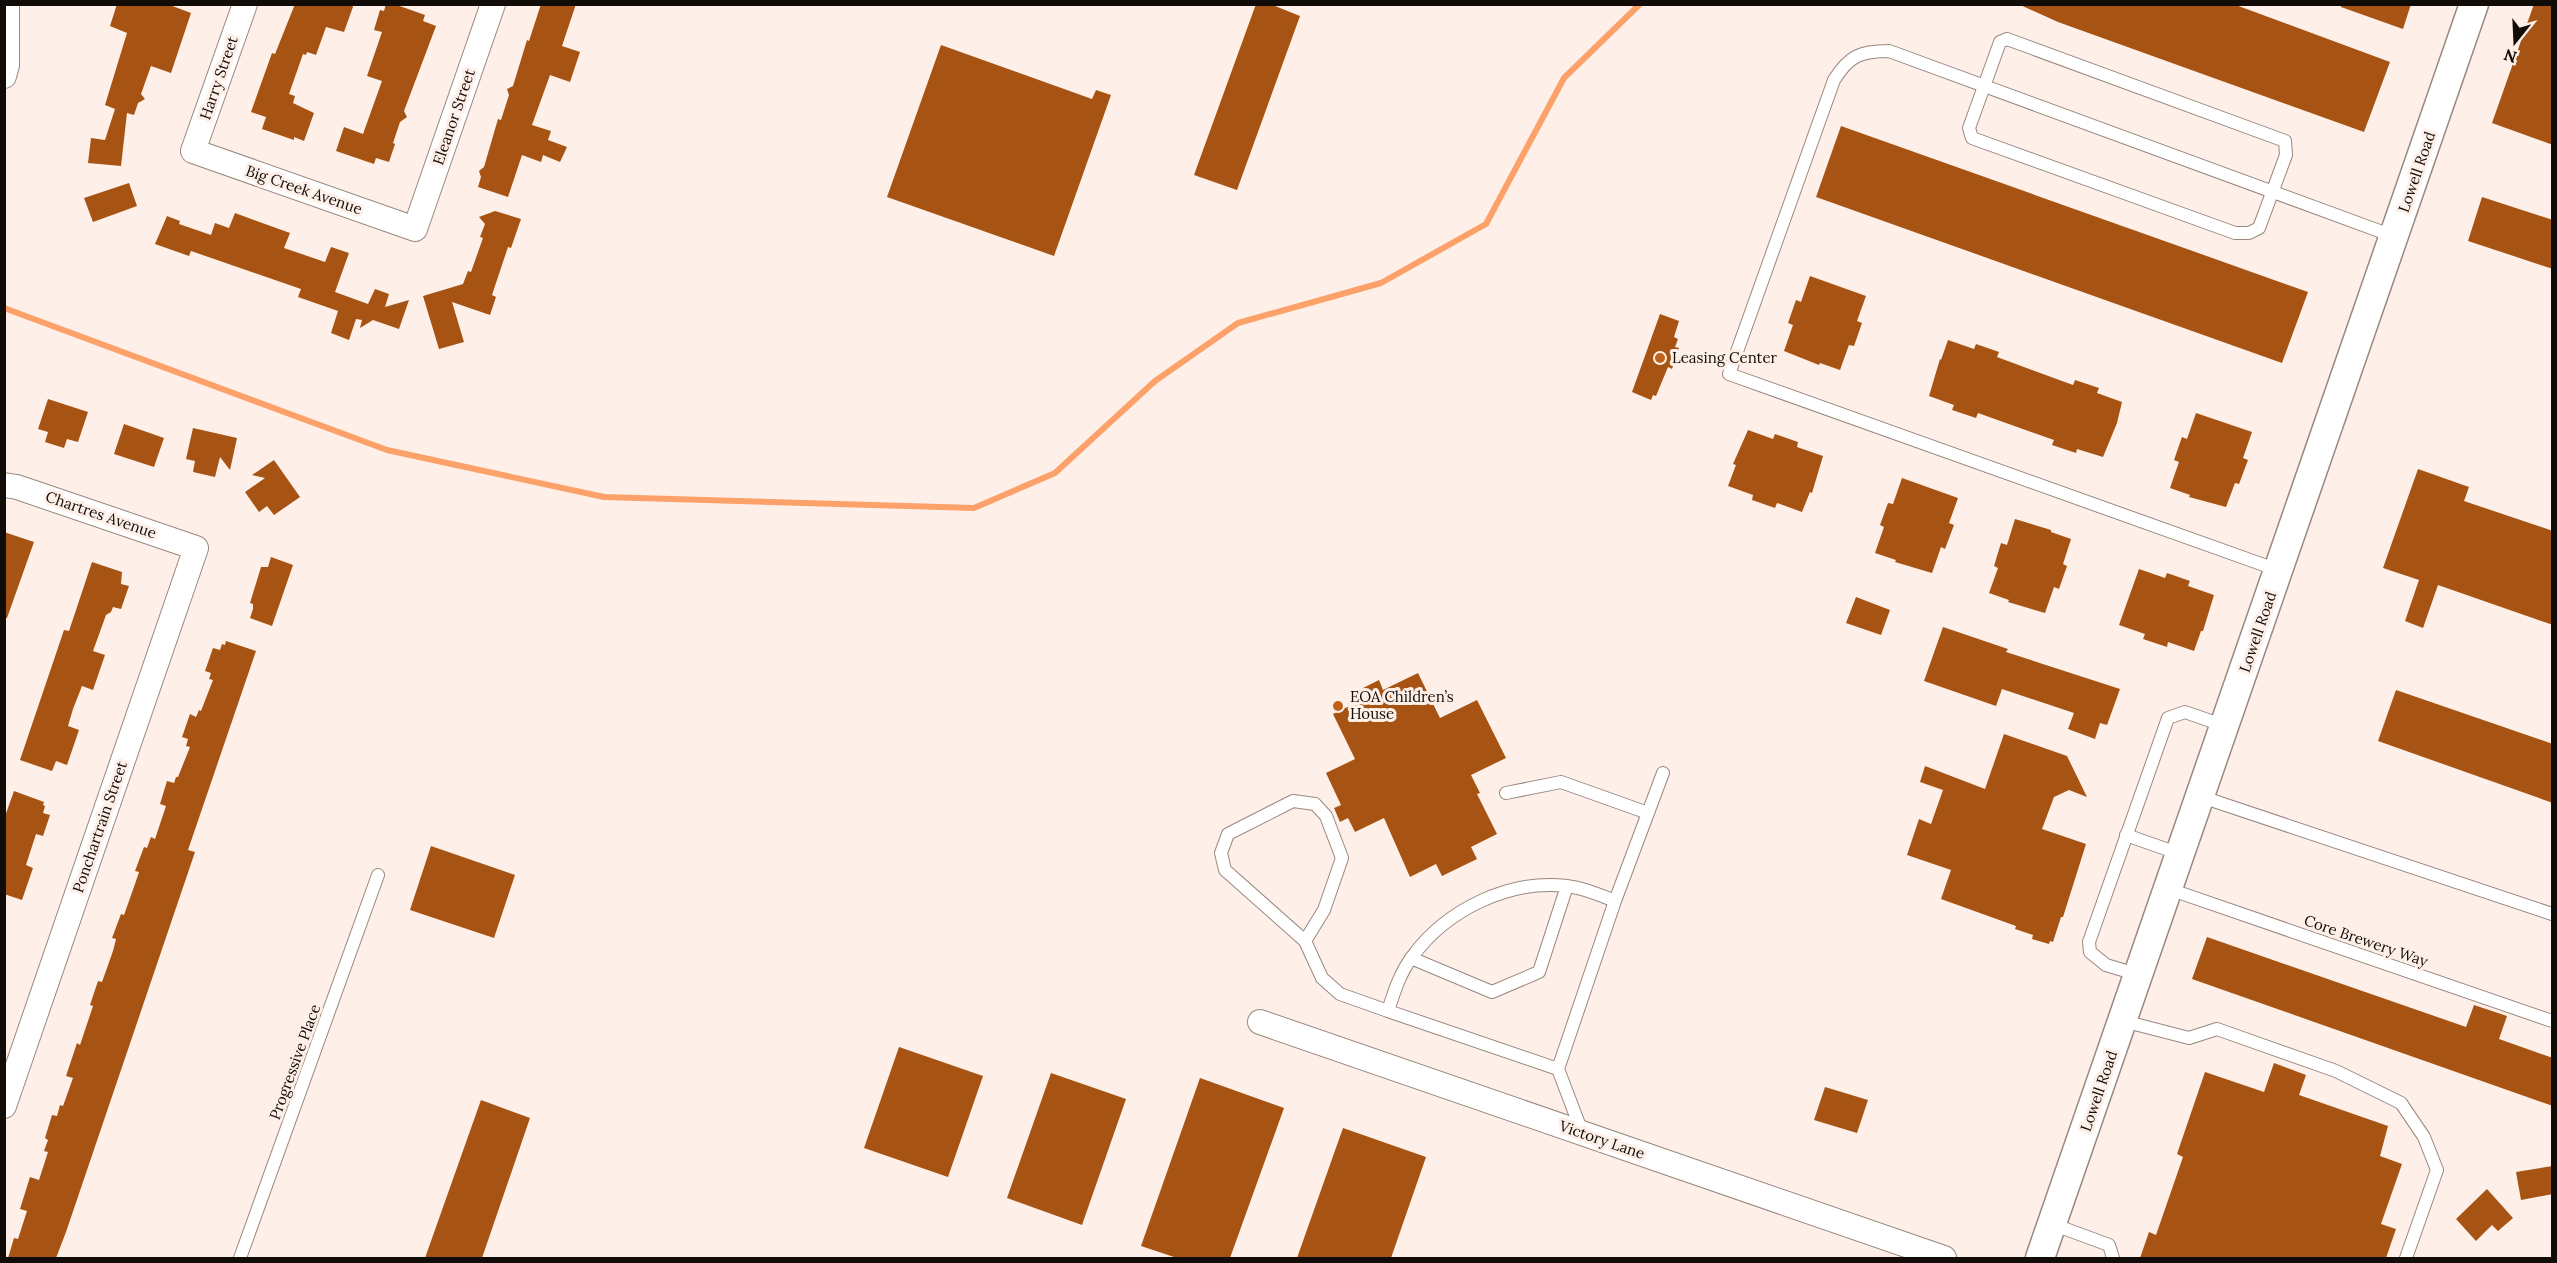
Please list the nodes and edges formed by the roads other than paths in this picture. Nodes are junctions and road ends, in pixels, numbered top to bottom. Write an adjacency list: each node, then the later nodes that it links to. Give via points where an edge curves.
1 (7, 4): 5 (street)
2 (244, 4): 7 (street, Harry Street)
3 (493, 4): 9 (street, Eleanor Street)
4 (2474, 4): 10 (street, Lowell Road)
5 (4, 76)
6 (1984, 86): 8 (lane); 8 (lane, via 1970,128 1972,138 2235,233 2259,228); 8 (lane, via 2000,42 2007,39 2284,141 2286,155); 13 (lane, via 1889,51 1869,51 1842,66 1729,374)
7 (193, 151): 9 (street, Big Creek Avenue)
8 (2272, 191): 10 (lane)
9 (415, 230)
10 (2394, 236): 13 (street, Lowell Road)
11 (4, 485): 12 (street, Chartres Avenue)
12 (196, 549): 34 (street, Ponchartrain Street)
13 (2279, 570): 14 (street, Lowell Road)
14 (2226, 726): 17 (street, Lowell Road); 19 (lane, via 2185,712 2168,718)
15 (1663, 773): 18 (lane)
16 (1506, 793): 18 (lane, via 1561,782)
17 (2202, 797): 20 (street, Lowell Road); 25 (lane)
18 (1648, 813): 24 (lane)
19 (2126, 835): 20 (lane); 28 (lane, via 2089,942 2090,952 2106,964)
20 (2182, 854): 23 (street, Lowell Road)
21 (378, 875): 37 (lane, Progressive Place)
22 (1567, 886): 24 (lane); 27 (lane, via 1538,886 1496,895 1459,913 1431,933); 27 (lane, via 1539,972 1492,992)
23 (2169, 889): 28 (street, Lowell Road); 30 (lane, Core Brewery Way)
24 (1615, 901): 33 (lane)
25 (2553, 914)
26 (1305, 941): 26 (lane, via 1225,870 1221,853 1228,834 1293,801 1315,804 1326,816 1341,858 1324,910); 29 (lane, via 1322,978 1340,994)
27 (1411, 958): 29 (lane, via 1396,985)
28 (2139, 975): 32 (street, Lowell Road)
29 (1388, 1011): 33 (lane)
30 (2553, 1021)
31 (1260, 1022): 35 (street, Victory Lane)
32 (2123, 1022): 36 (street, Lowell Road); 41 (lane, via 2189,1038 2217,1029 2336,1071 2401,1103 2424,1137 2437,1170)
33 (1558, 1069): 35 (lane)
34 (4, 1106)
35 (1583, 1133): 38 (street, Victory Lane)
36 (2052, 1224): 39 (street, Lowell Road); 40 (lane, via 2109,1245)
37 (240, 1258)
38 (1944, 1258)
39 (2040, 1258)
40 (2114, 1258)
41 (2406, 1258)

